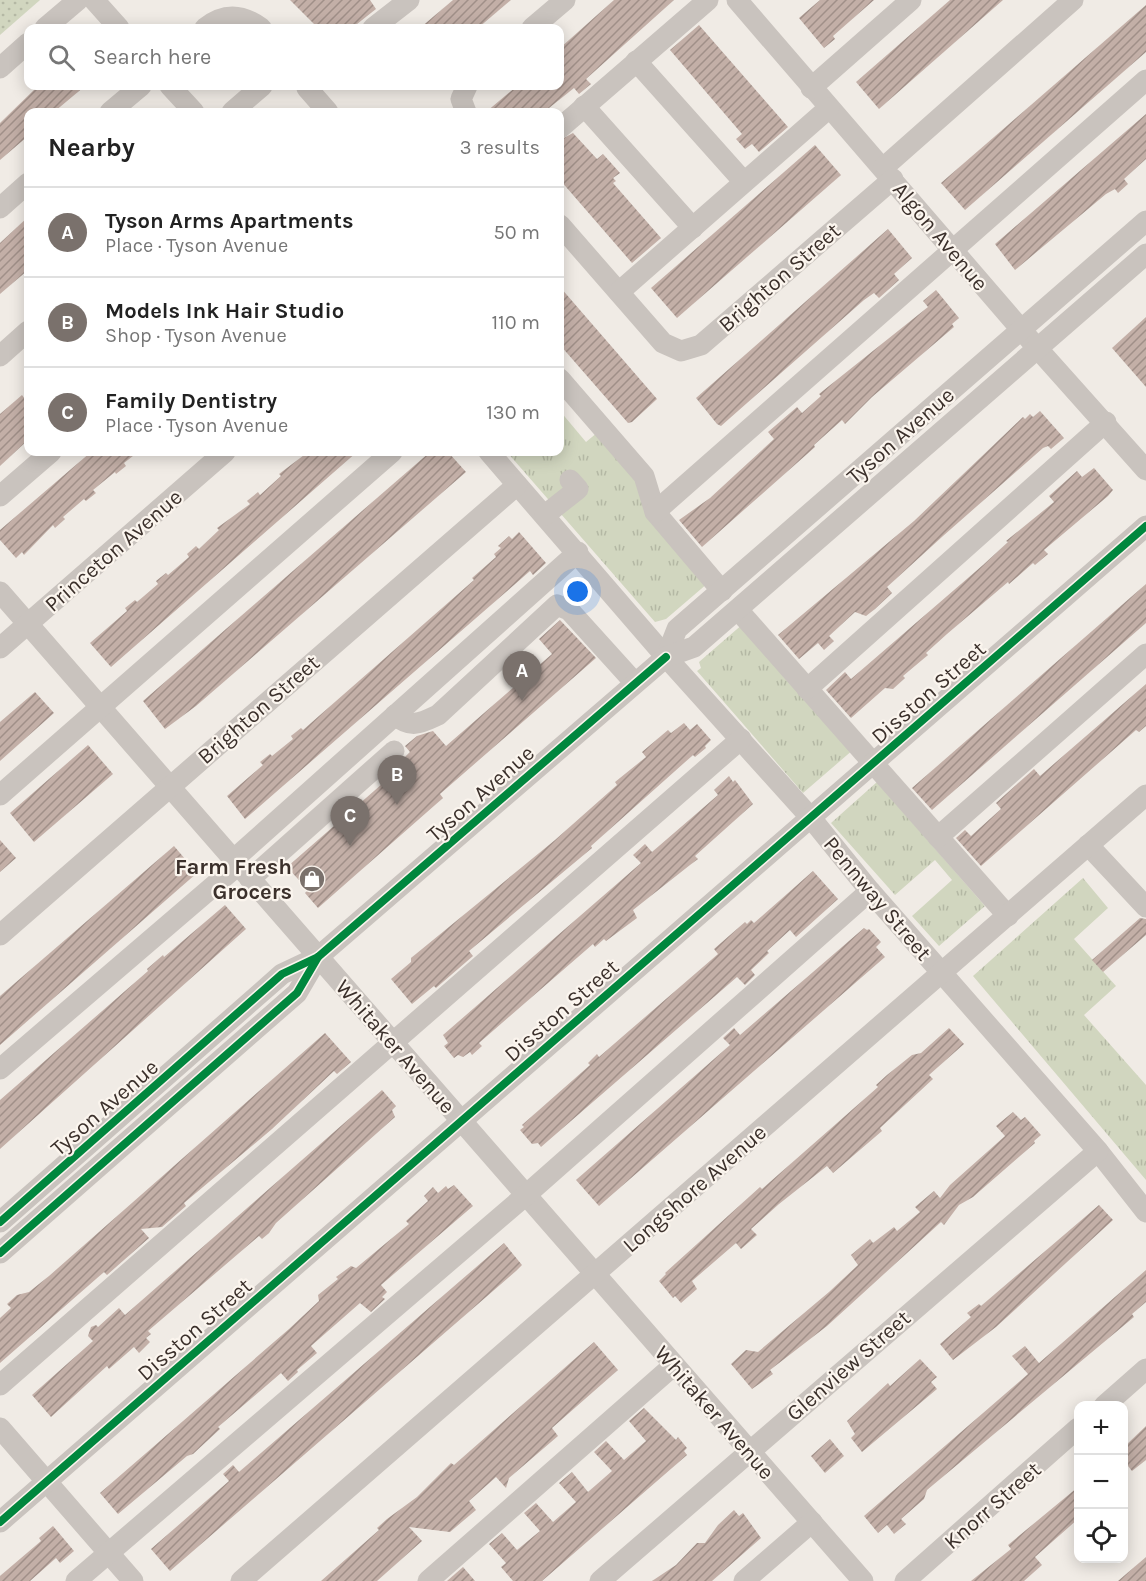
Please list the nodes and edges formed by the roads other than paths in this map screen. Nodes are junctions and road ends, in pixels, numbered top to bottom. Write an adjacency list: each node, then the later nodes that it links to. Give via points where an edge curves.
1 (78, 0): 9 (street)
2 (94, 0): 10 (street)
3 (409, 0): 13 (street)
4 (565, 0): 14 (street)
5 (708, 0): 16 (street)
6 (912, 0): 19 (street)
7 (1073, 0): 33 (street, Brighton Street)
8 (741, 1): 19 (street, Algon Avenue)
9 (50, 24)
10 (116, 24)
11 (212, 24): 12 (street, via 233,16)
12 (255, 24)
13 (378, 24)
14 (537, 24)
15 (24, 47): 17 (street)
16 (636, 61): 25 (street); 34 (street)
17 (0, 68)
18 (1146, 80): 40 (street)
19 (811, 88): 31 (street, Algon Avenue)
20 (136, 90): 26 (street)
21 (174, 90): 27 (street)
22 (257, 90): 28 (street)
23 (309, 90): 29 (street)
24 (465, 90): 30 (street, via 461,99)
25 (584, 106): 32 (street); 38 (street)
26 (115, 108)
27 (190, 108)
28 (237, 108)
29 (324, 108)
30 (464, 108)
31 (829, 108): 33 (street, Algon Avenue); 34 (street)
32 (564, 124)
33 (888, 174): 40 (street, Algon Avenue); 42 (street, Brighton Street, via 701,345 681,351 660,339)
34 (744, 182): 38 (street)
35 (24, 187): 36 (street)
36 (0, 208)
37 (1146, 222): 43 (street, Tyson Avenue)
38 (693, 228): 42 (street)
39 (564, 230): 42 (street)
40 (952, 250): 43 (street, Algon Avenue); 59 (street)
41 (1146, 254): 45 (street, Tyson Avenue)
42 (619, 292)
43 (1021, 330): 45 (street, Algon Avenue); 56 (street, Tyson Avenue)
44 (24, 335): 46 (street)
45 (1038, 349): 48 (street, Algon Avenue); 58 (street, Tyson Avenue)
46 (0, 356)
47 (564, 384): 59 (street, via 644,477)
48 (1106, 422): 53 (street, Algon Avenue); 71 (street)
49 (46, 456): 57 (street)
50 (220, 456): 66 (street, Princeton Avenue)
51 (387, 456): 72 (street)
52 (492, 456): 55 (street, Pennway Street)
53 (1146, 470)
54 (570, 480): 60 (street, via 578,489)
55 (517, 485): 60 (street, Pennway Street); 77 (street, Brighton Street)
56 (836, 492): 58 (street); 63 (street, Tyson Avenue)
57 (0, 496)
58 (853, 511): 65 (street, Tyson Avenue)
59 (656, 513): 63 (street)
60 (545, 515): 62 (street, Pennway Street)
61 (1146, 526): 76 (street, Disston Street)
62 (578, 552): 69 (street, Pennway Street); 73 (street)
63 (722, 591): 69 (street, Tyson Avenue, via 677,629)
64 (0, 592): 66 (street, Whitaker Avenue)
65 (738, 610): 69 (street, Tyson Avenue, via 693,647); 71 (street)
66 (28, 624): 67 (street, Princeton Avenue); 72 (street, Whitaker Avenue)
67 (0, 648)
68 (1146, 654): 81 (street)
69 (666, 657): 70 (street, Tyson Avenue); 74 (street, Pennway Street)
70 (635, 683): 73 (street, via 569,610 557,605 438,715 418,725 405,723); 88 (street, Tyson Avenue)
71 (807, 689): 76 (street)
72 (101, 708): 77 (street, Whitaker Avenue); 78 (street)
73 (395, 715): 83 (street)
74 (741, 739): 80 (street, Pennway Street); 90 (street)
75 (394, 751): 83 (street)
76 (873, 764): 80 (street, Disston Street); 81 (street)
77 (169, 786): 83 (street, Whitaker Avenue); 87 (street, Brighton Street)
78 (0, 795)
79 (1146, 795): 82 (street, Longshore Avenue)
80 (811, 818): 84 (street, Pennway Street); 92 (street, Disston Street)
81 (938, 837): 86 (street)
82 (1088, 845): 85 (street); 86 (street, Longshore Avenue)
83 (240, 868): 88 (street, Whitaker Avenue); 91 (street)
84 (870, 891): 89 (street, Pennway Street); 96 (street)
85 (1146, 907)
86 (1008, 916): 89 (street, Longshore Avenue)
87 (0, 935)
88 (318, 957): 90 (street, Whitaker Avenue); 93 (street, Tyson Avenue, via 282,975); 94 (street, Tyson Avenue, via 297,993)
89 (942, 973): 95 (street, Pennway Street); 100 (street, Longshore Avenue)
90 (393, 1042): 92 (street, Whitaker Avenue); 103 (street)
91 (0, 1069)
92 (461, 1121): 96 (street, Whitaker Avenue); 108 (street, Disston Street)
93 (102, 1132): 94 (street); 98 (street, Tyson Avenue)
94 (118, 1150): 99 (street, Tyson Avenue)
95 (1098, 1151): 97 (street, Pennway Street); 107 (street, Glenview Street)
96 (526, 1195): 100 (street, Whitaker Avenue); 111 (street)
97 (1146, 1212)
98 (0, 1222)
99 (0, 1253)
100 (594, 1274): 101 (street, Whitaker Avenue); 114 (street, Longshore Avenue)
101 (674, 1365): 107 (street, Whitaker Avenue); 115 (street)
102 (1146, 1369): 104 (street)
103 (0, 1385)
104 (1110, 1401)
105 (0, 1428): 108 (street)
106 (1074, 1432): 119 (street, Knorr Street)
107 (749, 1450): 110 (street, Whitaker Avenue); 116 (street, Glenview Street)
108 (46, 1481): 109 (street, Disston Street); 111 (street)
109 (0, 1522)
110 (812, 1522): 117 (street); 118 (street, Whitaker Avenue)
111 (108, 1552): 112 (street); 113 (street)
112 (76, 1581)
113 (133, 1581)
114 (241, 1581)
115 (428, 1581)
116 (600, 1581)
117 (744, 1581)
118 (863, 1581)
119 (905, 1581)

